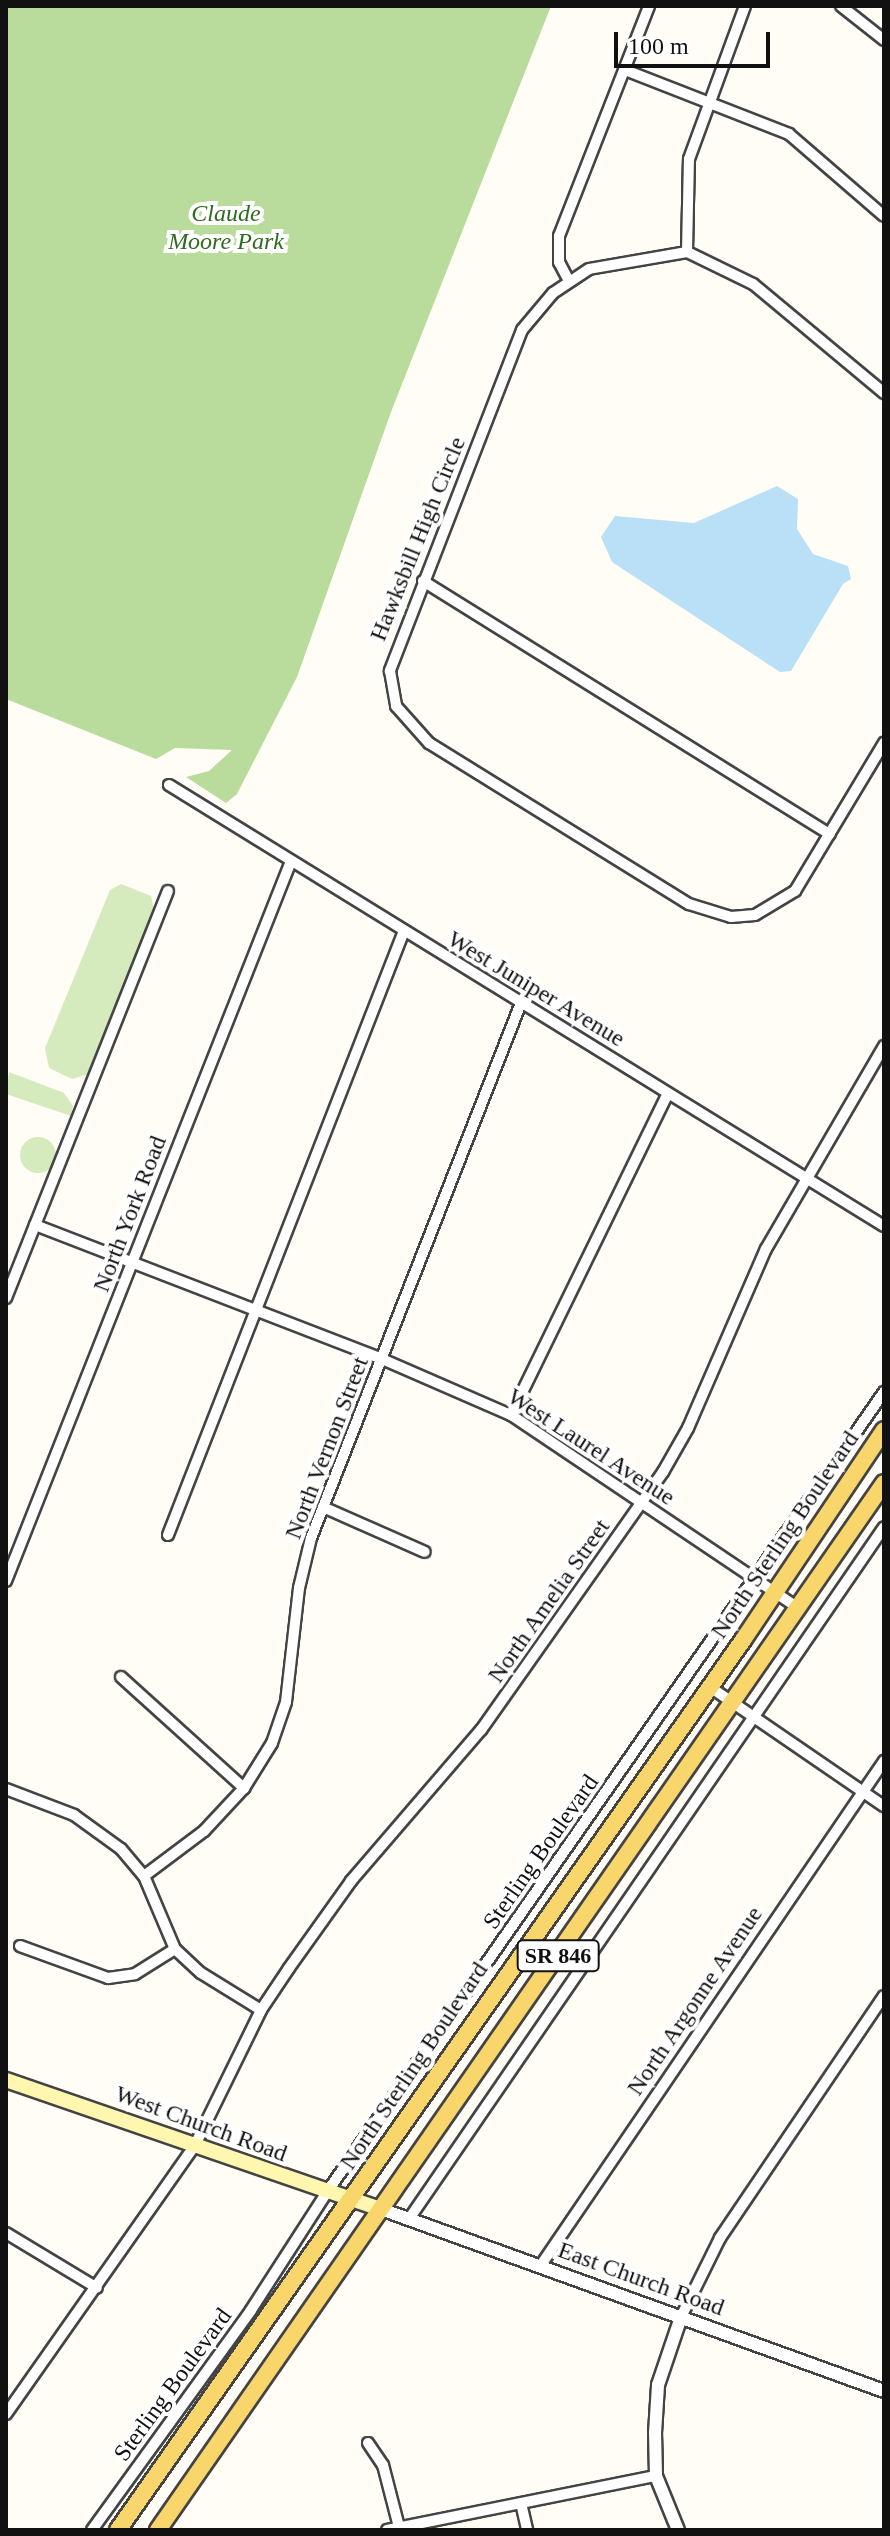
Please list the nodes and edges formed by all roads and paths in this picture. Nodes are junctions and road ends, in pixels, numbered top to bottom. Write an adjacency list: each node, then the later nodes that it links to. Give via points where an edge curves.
1 (649, 6): 5 (street)
2 (745, 6): 6 (street)
3 (841, 6): 4 (street)
4 (884, 40)
5 (625, 70): 6 (street); 9 (street, via 559,236 559,262)
6 (709, 102): 7 (street, via 789,134); 8 (street, via 689,159)
7 (884, 216)
8 (687, 252): 9 (street, Hawksbill High Circle, via 589,269); 10 (street, via 753,284)
9 (569, 281): 11 (street, Hawksbill High Circle, via 522,330)
10 (884, 393)
11 (423, 581): 14 (street); 14 (street, Hawksbill High Circle, via 390,671 396,706 429,743 709,913 755,915 778,906 795,891)
12 (884, 743): 14 (street, Hawksbill High Circle)
13 (169, 785): 15 (street, West Juniper Avenue)
14 (830, 834)
15 (291, 861): 17 (street, West Juniper Avenue); 24 (street, North York Road)
16 (168, 891): 22 (street)
17 (404, 931): 18 (street, West Juniper Avenue); 26 (street)
18 (521, 1003): 20 (street, West Juniper Avenue); 27 (street, North Vernon Street)
19 (884, 1046): 21 (street, North Amelia Street)
20 (668, 1093): 21 (street, West Juniper Avenue); 29 (street)
21 (804, 1178): 23 (street, West Juniper Avenue); 32 (street, North Amelia Street, via 754,1273 688,1428)
22 (35, 1225): 24 (street, West Laurel Avenue); 25 (street)
23 (884, 1226)
24 (133, 1260): 26 (street, West Laurel Avenue); 38 (street, North York Road)
25 (6, 1298)
26 (258, 1310): 27 (street, West Laurel Avenue); 35 (street)
27 (382, 1359): 29 (street, West Laurel Avenue); 33 (street, North Vernon Street)
28 (884, 1392): 37 (street, Sterling Boulevard)
29 (511, 1415): 32 (street, West Laurel Avenue)
30 (884, 1430): 39 (main road, North Sterling Boulevard / SR 846)
31 (884, 1483): 40 (main road, North Sterling Boulevard / SR 846)
32 (643, 1503): 37 (street, West Laurel Avenue); 54 (street, North Amelia Street, via 489,1719 351,1881)
33 (323, 1507): 36 (street); 46 (street, North Vernon Street, via 299,1588 286,1702 272,1743)
34 (884, 1527): 44 (street)
35 (168, 1535)
36 (425, 1552)
37 (755, 1579): 39 (street, West Laurel Avenue); 57 (street, Sterling Boulevard)
38 (6, 1581)
39 (776, 1593): 40 (street, West Laurel Avenue); 42 (main road, North Sterling Boulevard / SR 846)
40 (797, 1607): 43 (main road, North Sterling Boulevard / SR 846)
41 (121, 1677): 46 (street)
42 (710, 1687): 43 (street); 58 (main road, North Sterling Boulevard / SR 846)
43 (730, 1700): 44 (street); 59 (main road, North Sterling Boulevard / SR 846)
44 (754, 1715): 48 (street); 60 (street)
45 (884, 1761): 48 (street, North Argonne Avenue)
46 (244, 1788): 50 (street, North Vernon Street, via 204,1831)
47 (6, 1789): 50 (street, via 74,1815 121,1849)
48 (862, 1791): 49 (street); 62 (street, North Argonne Avenue)
49 (884, 1806)
50 (144, 1876): 52 (street)
51 (20, 1946): 52 (street, via 108,1978 135,1974)
52 (175, 1949): 54 (street, via 201,1973)
53 (884, 1996): 64 (street, via 720,2238)
54 (261, 2010): 56 (street, North Amelia Street)
55 (6, 2080): 56 (main road, West Church Road)
56 (195, 2145): 57 (main road, West Church Road); 63 (street, North Amelia Street)
57 (327, 2192): 58 (main road, West Church Road); 71 (street, Sterling Boulevard, via 251,2310)
58 (352, 2200): 59 (main road, West Church Road); 72 (main road, North Sterling Boulevard / SR 846)
59 (381, 2209): 60 (street, East Church Road); 73 (main road, North Sterling Boulevard / SR 846)
60 (409, 2219): 62 (street, East Church Road)
61 (6, 2233): 63 (street)
62 (541, 2265): 64 (street, East Church Road)
63 (97, 2288): 66 (street, North Amelia Street)
64 (681, 2317): 65 (street, East Church Road); 68 (street, via 658,2385)
65 (884, 2391)
66 (6, 2414)
67 (368, 2443): 70 (street, via 383,2465)
68 (656, 2476): 69 (street); 76 (street)
69 (521, 2503): 70 (street); 75 (street)
70 (399, 2527): 74 (street)
71 (92, 2530)
72 (118, 2530)
73 (158, 2530)
74 (387, 2530)
75 (527, 2530)
76 (678, 2530)

